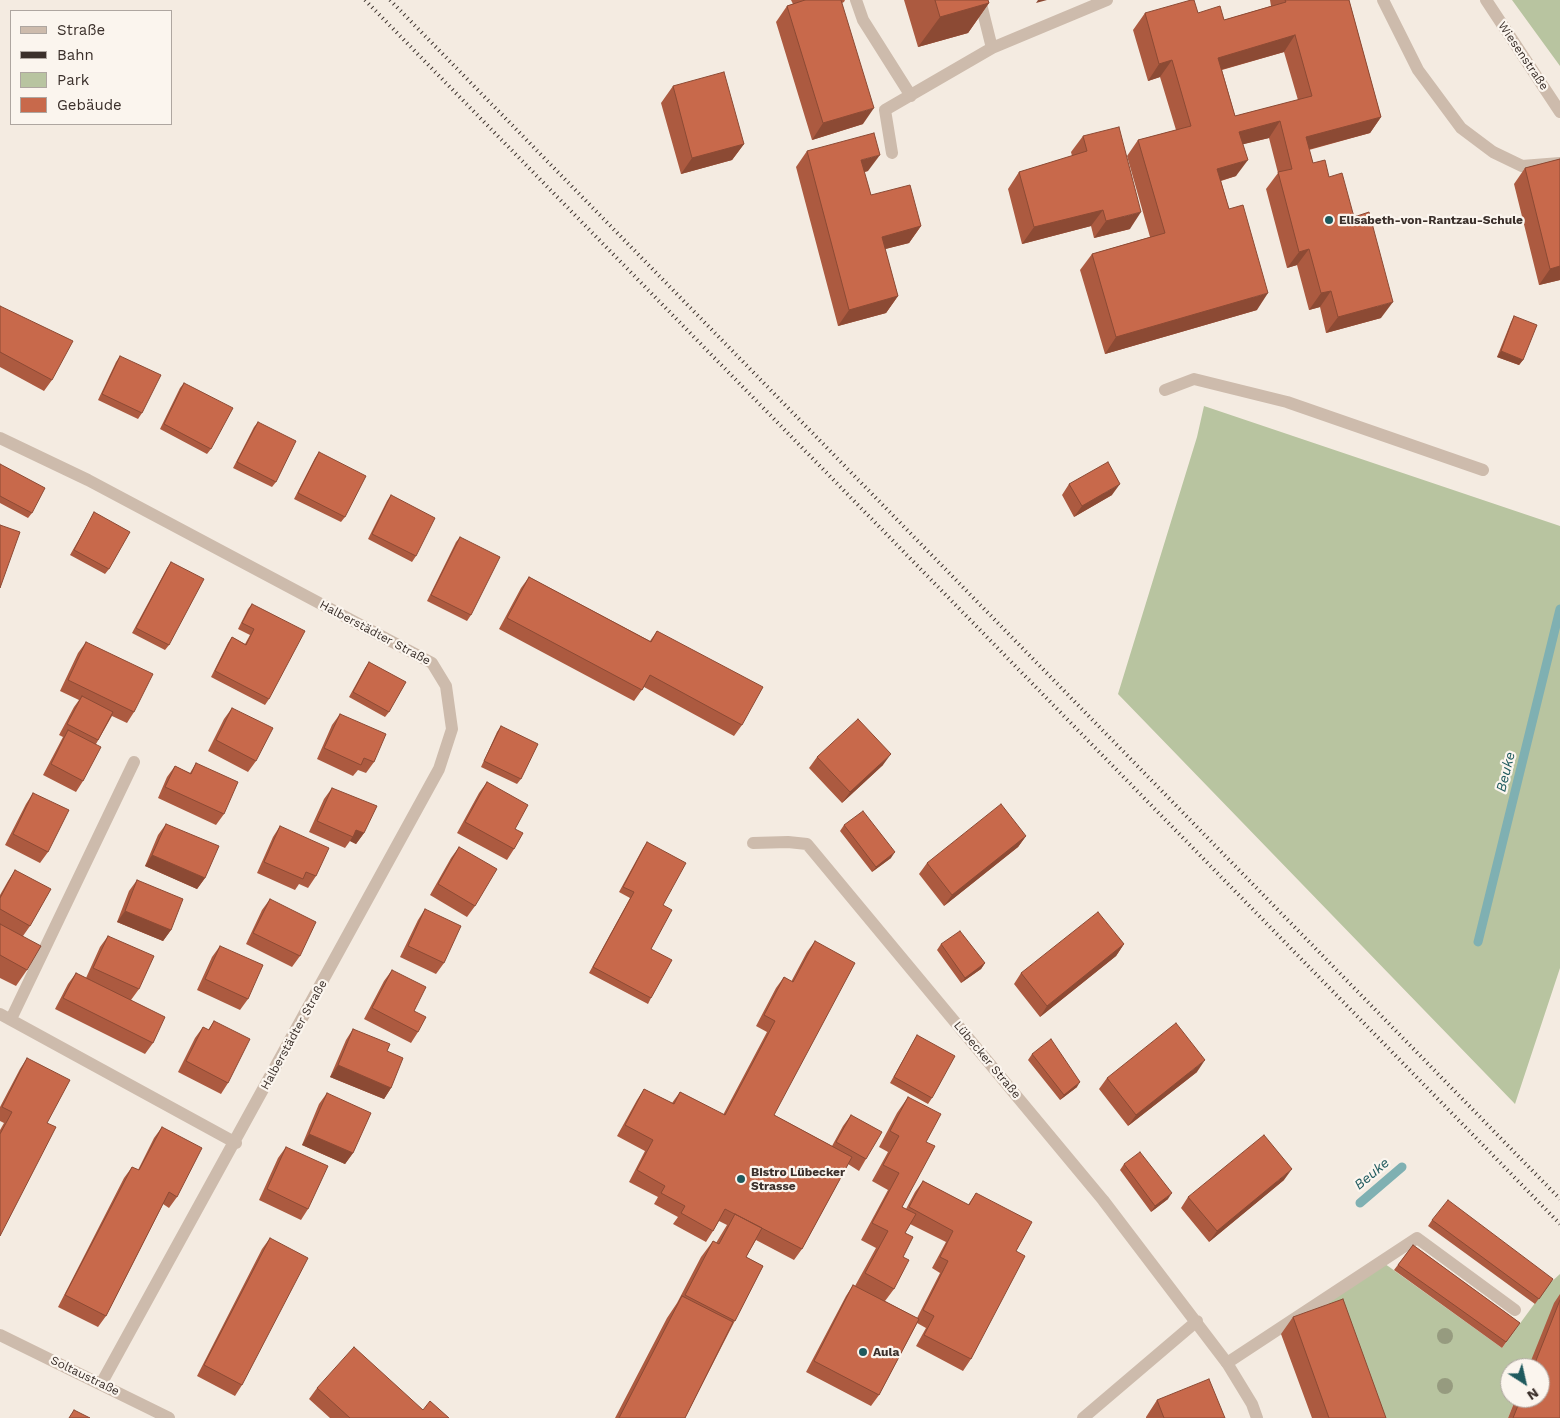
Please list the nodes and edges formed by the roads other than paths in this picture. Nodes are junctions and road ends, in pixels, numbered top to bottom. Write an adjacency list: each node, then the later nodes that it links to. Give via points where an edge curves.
1 (856, 0): 7 (street, via 863,20)
2 (980, 0): 6 (street)
3 (1107, 0): 6 (street)
4 (1383, 0): 10 (street, via 1418,70 1461,128 1493,152 1522,166)
5 (1486, 0): 8 (street, Wiesenstraße)
6 (992, 48): 7 (street)
7 (911, 96): 9 (street, via 885,110)
8 (1560, 112)
9 (892, 152)
10 (1560, 163)
11 (1165, 390): 13 (street, via 1194,379 1287,402)
12 (0, 438): 17 (street, Halberstädter Straße, via 88,480 432,663 446,686 452,730 439,769)
13 (1483, 470)
14 (134, 762): 16 (street)
15 (753, 843): 19 (street, Lübecker Straße, via 807,844 1103,1200)
16 (6, 1017): 17 (street)
17 (236, 1143): 22 (street, Halberstädter Straße)
18 (1514, 1310): 21 (street, via 1416,1238)
19 (1197, 1321): 21 (street, Lübecker Straße); 24 (street)
20 (0, 1335): 22 (street, Soltaustraße)
21 (1227, 1363): 25 (street, Lübecker Straße)
22 (102, 1384): 23 (street, Soltaustraße)
23 (169, 1418)
24 (1083, 1418)
25 (1257, 1418)

